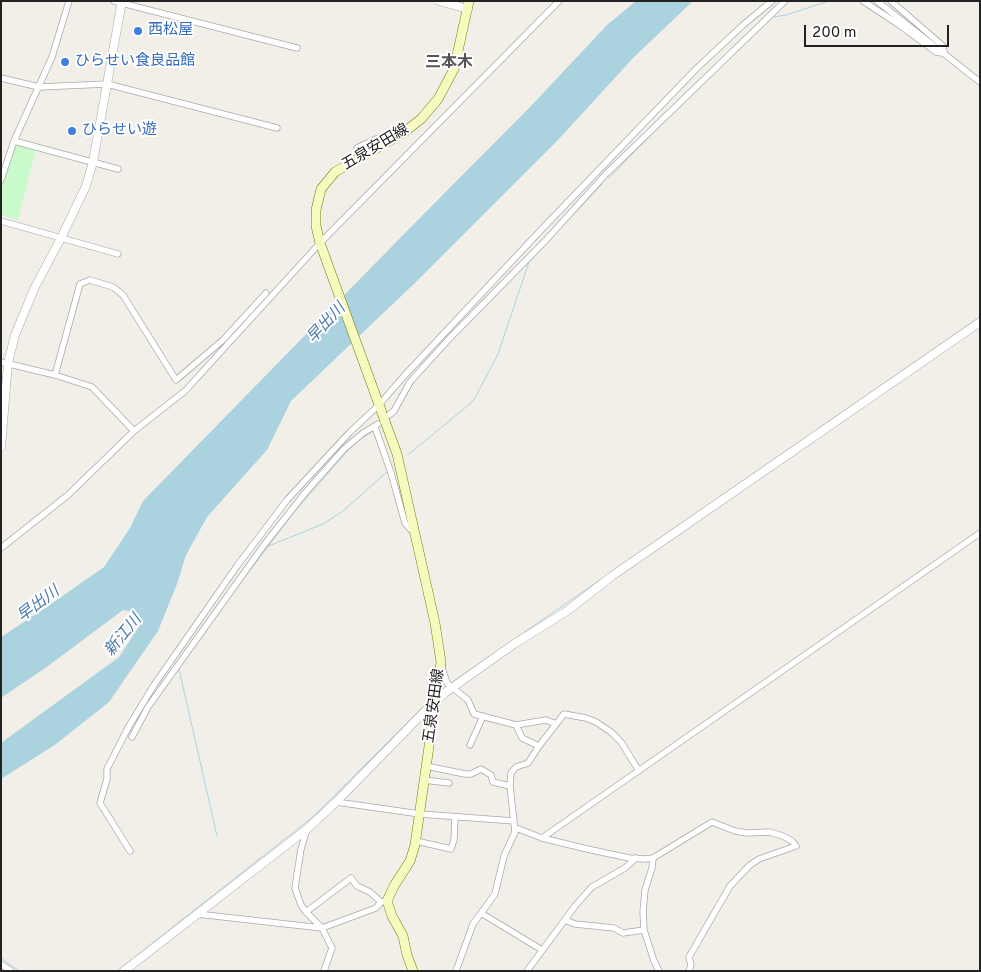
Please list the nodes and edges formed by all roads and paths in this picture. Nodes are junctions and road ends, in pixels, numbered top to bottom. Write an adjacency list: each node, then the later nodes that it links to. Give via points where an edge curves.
1 (69, 1): 16 (street)
2 (439, 1): 10 (street)
3 (559, 1): 26 (street)
4 (772, 1): 32 (street, via 696,70 614,154)
5 (785, 1): 33 (street, via 606,174 410,382)
6 (863, 1): 12 (street, via 936,52)
7 (877, 1): 12 (street)
8 (891, 1): 12 (street, via 943,46)
9 (119, 2): 11 (street); 15 (street)
10 (469, 5): 18 (main road, 五泉安田線, via 454,69 444,91 421,119)
11 (297, 48)
12 (944, 53): 14 (street)
13 (1, 78): 16 (street)
14 (980, 82)
15 (107, 84): 16 (street); 17 (street); 21 (street)
16 (40, 87): 19 (street)
17 (277, 128)
18 (403, 133): 20 (street, via 389,133); 26 (main road, 五泉安田線, via 335,172 321,189 316,218)
19 (14, 141): 21 (street); 23 (street)
20 (357, 148)
21 (93, 162): 22 (street); 25 (street, via 86,186)
22 (118, 169)
23 (1, 180)
24 (1, 221): 25 (street)
25 (61, 238): 27 (street); 30 (street, via 36,287)
26 (320, 244): 32 (main road, 五泉安田線); 34 (street, via 186,390)
27 (118, 254)
28 (266, 293): 31 (street, via 223,340 176,380 123,295 113,287 90,280 80,284)
29 (980, 322): 40 (street)
30 (5, 363): 31 (street); 35 (street)
31 (55, 375): 34 (street, via 92,387)
32 (378, 405): 36 (main road, 五泉安田線, via 397,454); 60 (street, via 287,500 194,627 129,726 107,769 100,803)
33 (389, 415)
34 (134, 431): 38 (street, via 68,495)
35 (1, 447)
36 (414, 533): 39 (main road, 五泉安田線, via 435,623); 45 (street, via 405,523 376,426 344,449 264,545 148,707)
37 (980, 533): 49 (street)
38 (1, 548)
39 (441, 665): 40 (street); 41 (main road, 五泉安田線)
40 (452, 688): 41 (street); 42 (street, via 468,700 472,712)
41 (436, 700): 48 (main road, 五泉安田線); 53 (street)
42 (483, 716): 44 (street); 46 (street)
43 (556, 724): 44 (street, via 546,720); 47 (street); 49 (street, via 564,714 596,722 621,742)
44 (516, 725): 47 (street, via 522,738)
45 (132, 736)
46 (470, 745)
47 (539, 746): 52 (street, via 528,763 516,767)
48 (426, 766): 50 (main road, 五泉安田線); 52 (street, via 465,774 481,769 490,775 493,782)
49 (638, 771): 58 (street)
50 (424, 780): 51 (street); 54 (main road, 五泉安田線)
51 (449, 783)
52 (510, 786): 56 (street)
53 (336, 802): 54 (street); 57 (street)
54 (420, 814): 55 (street); 59 (main road, 五泉安田線)
55 (455, 817): 56 (street); 59 (street, via 451,849)
56 (515, 825): 58 (street); 65 (street, via 494,894)
57 (306, 829): 64 (street, via 295,883); 66 (street)
58 (542, 838): 61 (street)
59 (416, 841): 63 (main road, 五泉安田線, via 413,854)
60 (130, 851)
61 (636, 858): 62 (street); 67 (street, via 592,887)
62 (653, 858): 69 (street, via 644,890); 79 (street, via 712,822 735,831 769,832 783,836 796,846 750,865 730,886 689,957)
63 (384, 902): 64 (street, via 350,878); 68 (street); 75 (main road, via 403,936)
64 (306, 912): 68 (street)
65 (481, 913): 70 (street); 76 (street, via 473,924)
66 (197, 914): 68 (street); 73 (street)
67 (565, 920): 69 (street, via 614,928 623,933); 70 (street)
68 (322, 928): 74 (street, via 332,948)
69 (644, 930): 78 (street)
70 (542, 950): 77 (street)
71 (1, 964): 72 (street)
72 (11, 971)
73 (124, 971)
74 (324, 971)
75 (412, 971)
76 (456, 971)
77 (527, 971)
78 (660, 971)
79 (689, 971)

